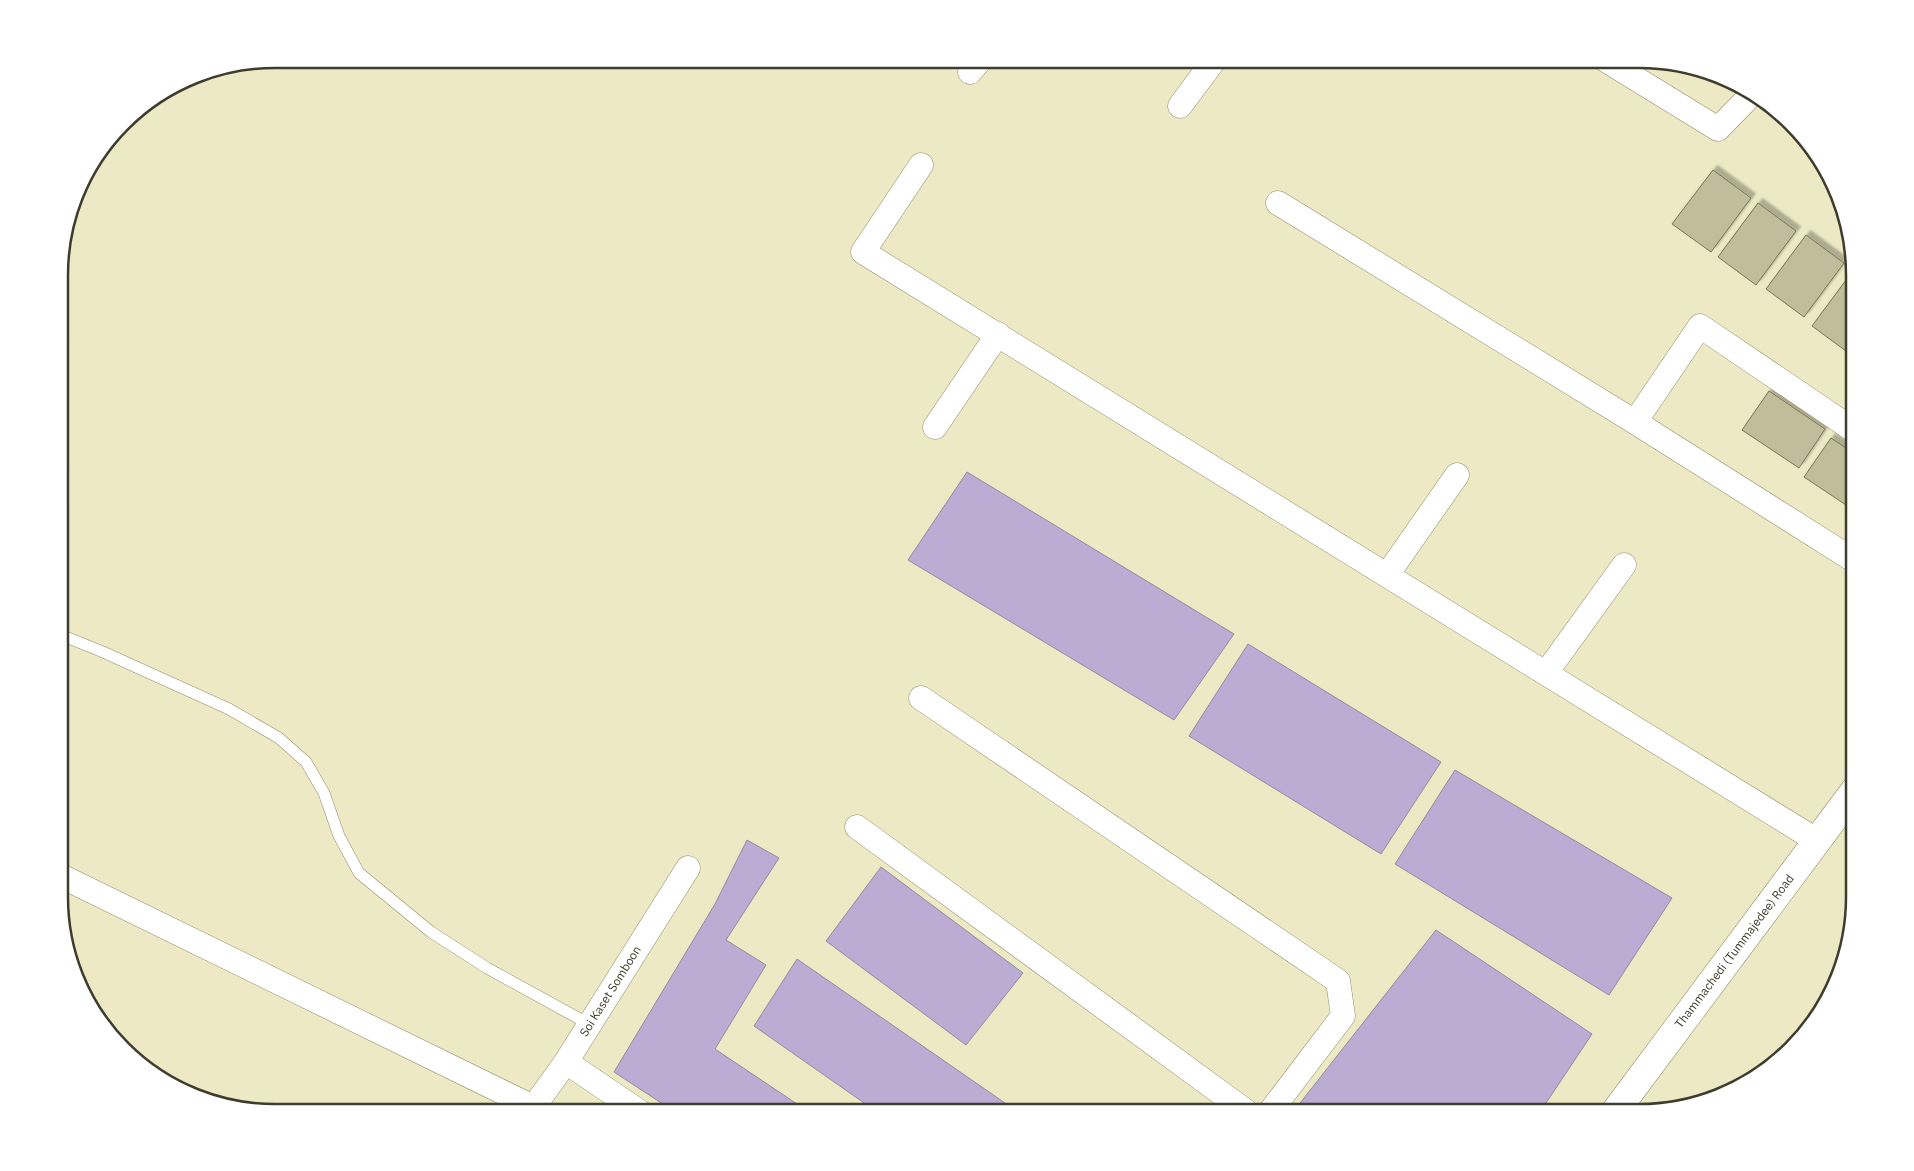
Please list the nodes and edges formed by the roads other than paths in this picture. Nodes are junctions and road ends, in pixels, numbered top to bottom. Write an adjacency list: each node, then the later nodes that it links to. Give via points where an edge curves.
1 (1208, 68): 4 (street)
2 (1619, 68): 3 (street, via 1718,129)
3 (1748, 98)
4 (1180, 106)
5 (921, 164): 7 (street, via 864,252)
6 (1278, 203): 8 (street)
7 (998, 334): 10 (street); 14 (street)
8 (1635, 422): 9 (street, via 1700,326); 12 (street)
9 (1846, 425)
10 (935, 426)
11 (1457, 475): 14 (street)
12 (1846, 555)
13 (1624, 564): 16 (street)
14 (1388, 575): 16 (street)
15 (68, 638): 23 (lane, via 229,708 279,738 306,762 324,793 339,836 359,873 431,932 487,968)
16 (1546, 673): 20 (street)
17 (921, 698): 29 (street, via 1338,981 1343,1016)
18 (1846, 802): 20 (main road, Thammachedi (Tummajedee) Road)
19 (856, 827): 28 (street)
20 (1816, 840): 30 (main road, Thammachedi (Tummajedee) Road)
21 (688, 868): 23 (street, Soi Kaset Somboon)
22 (68, 879): 25 (street)
23 (589, 1024): 24 (street, Soi Kaset Somboon)
24 (566, 1062): 26 (street, Soi Kaset Somboon); 27 (street)
25 (519, 1104)
26 (535, 1104)
27 (628, 1104)
28 (1236, 1104)
29 (1276, 1104)
30 (1621, 1104)

